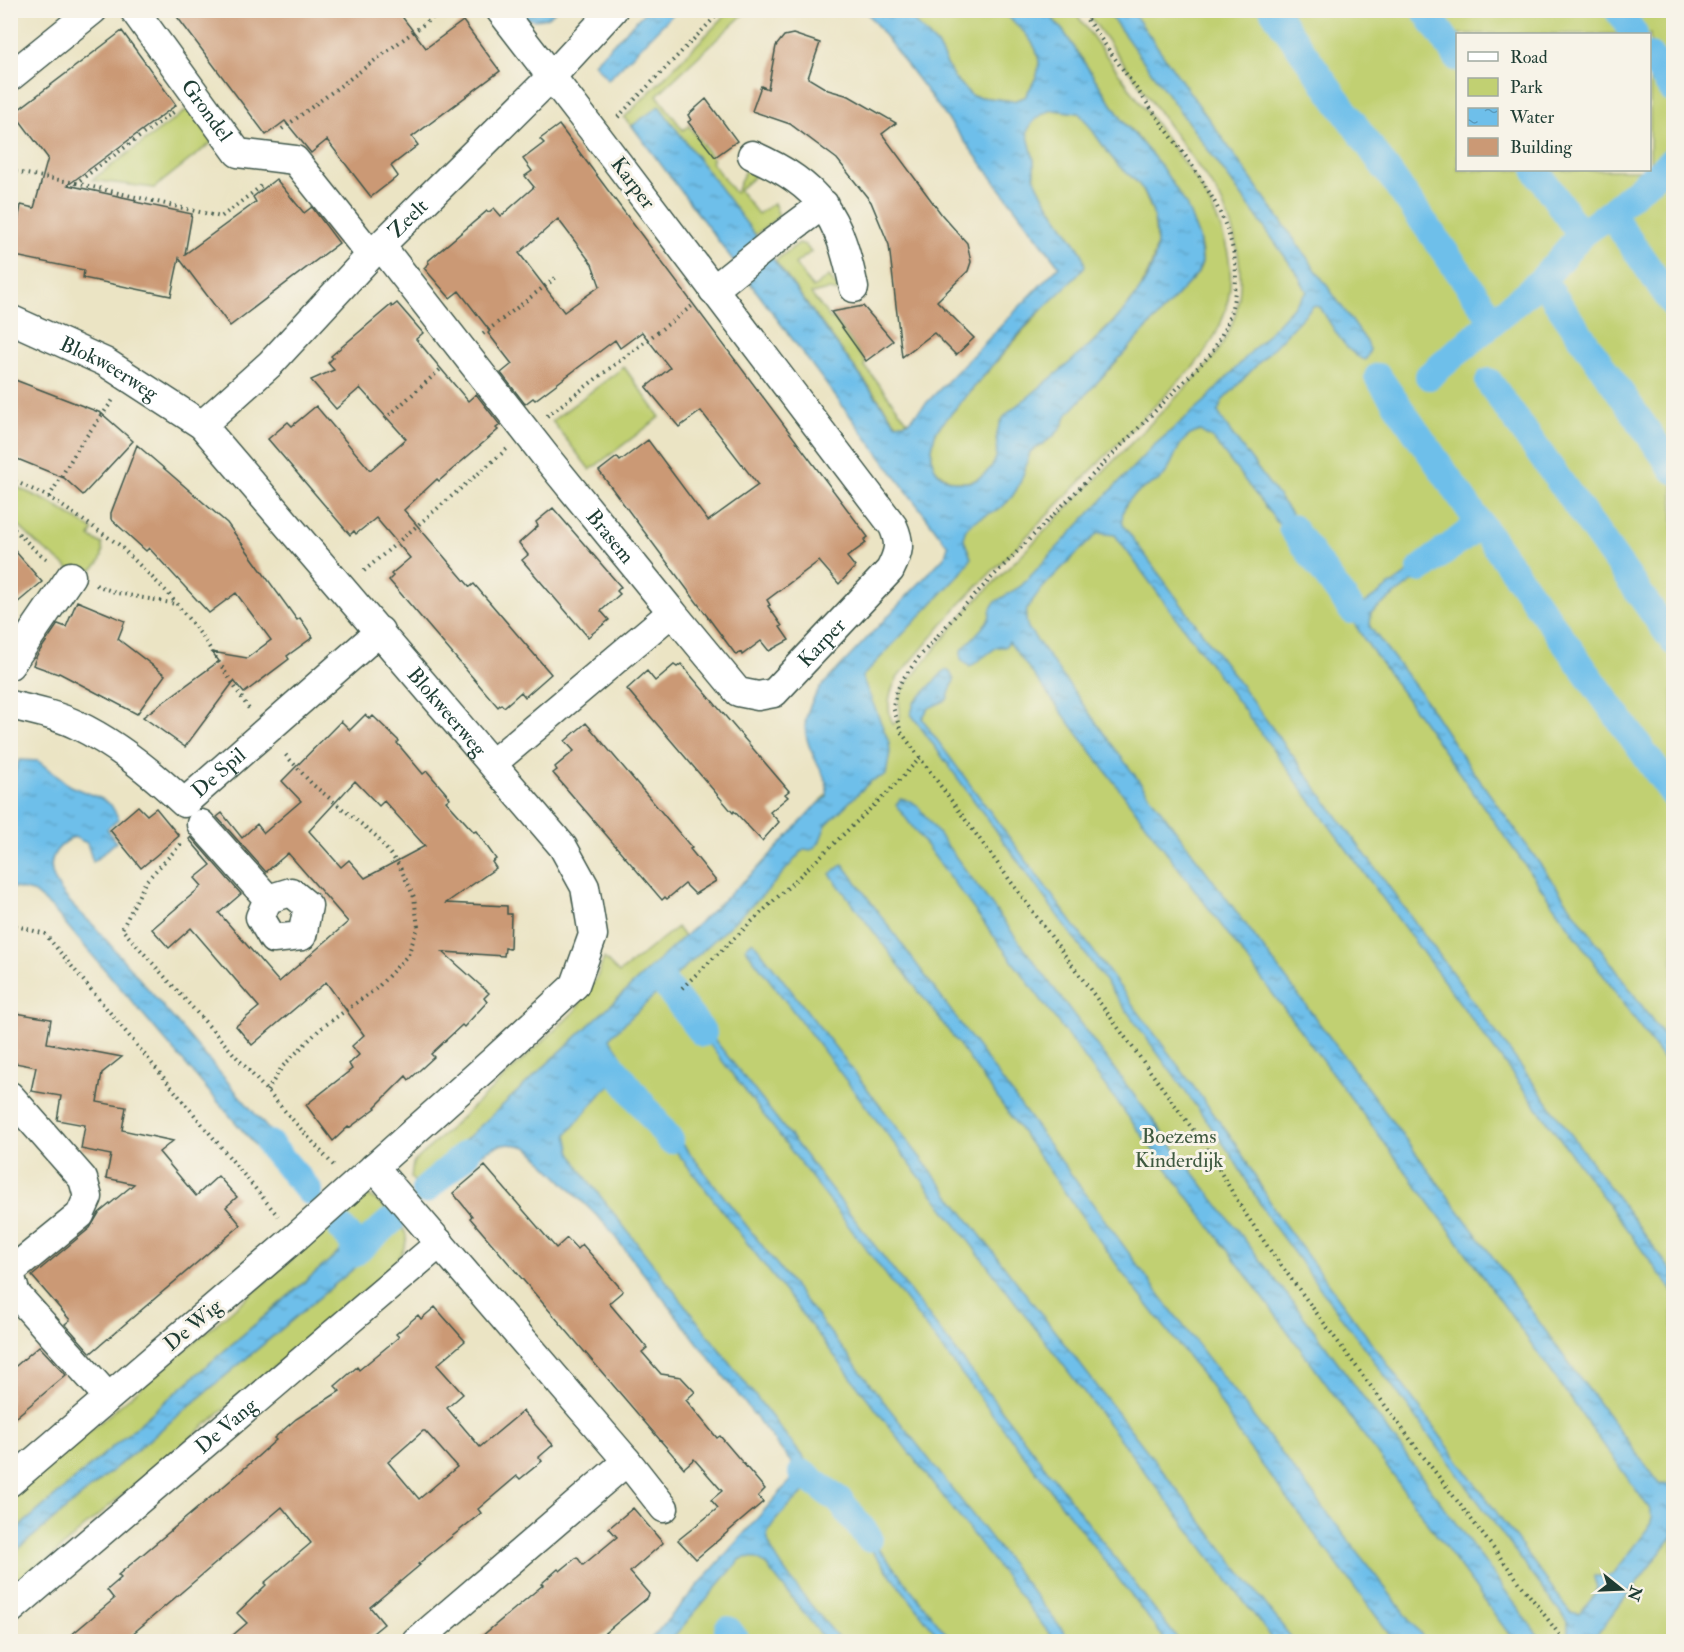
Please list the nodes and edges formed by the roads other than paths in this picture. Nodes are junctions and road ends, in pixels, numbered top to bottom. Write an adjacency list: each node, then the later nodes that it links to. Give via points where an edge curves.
1 (93, 10): 6 (street)
2 (134, 10): 9 (street, Grondel, via 238,153 296,160)
3 (500, 10): 5 (street, Karper)
4 (613, 10): 5 (street, Zeelt)
5 (552, 76): 9 (street, Zeelt); 10 (street, Karper, via 598,137)
6 (10, 77)
7 (752, 155): 8 (street, via 802,182)
8 (824, 204): 10 (street); 11 (street, via 839,232)
9 (376, 250): 13 (street, Zeelt, via 270,364); 15 (street, Brasem)
10 (723, 281): 15 (street, Karper, via 893,526 898,539 897,555 890,570 774,693 758,696 738,692)
11 (854, 288)
12 (10, 319): 13 (street, Blokweerweg, via 105,362)
13 (202, 425): 16 (street, Blokweerweg)
14 (71, 576): 17 (street)
15 (672, 612): 19 (street)
16 (380, 631): 18 (street, De Spil, via 184,803 121,751 76,724); 19 (street, Blokweerweg)
17 (10, 665)
18 (10, 705)
19 (493, 763): 23 (street, Blokweerweg, via 563,847 585,887 593,935 574,985)
20 (201, 824): 21 (street)
21 (268, 899)
22 (10, 1096): 25 (street, via 82,1179 88,1197 80,1215)
23 (374, 1167): 24 (street); 26 (street, De Wig)
24 (440, 1243): 27 (street); 30 (street, De Vang)
25 (10, 1273): 26 (street, via 16,1294)
26 (108, 1398): 28 (street, De Wig)
27 (627, 1461): 29 (street); 31 (street)
28 (10, 1482)
29 (664, 1508)
30 (10, 1610)
31 (416, 1641)

